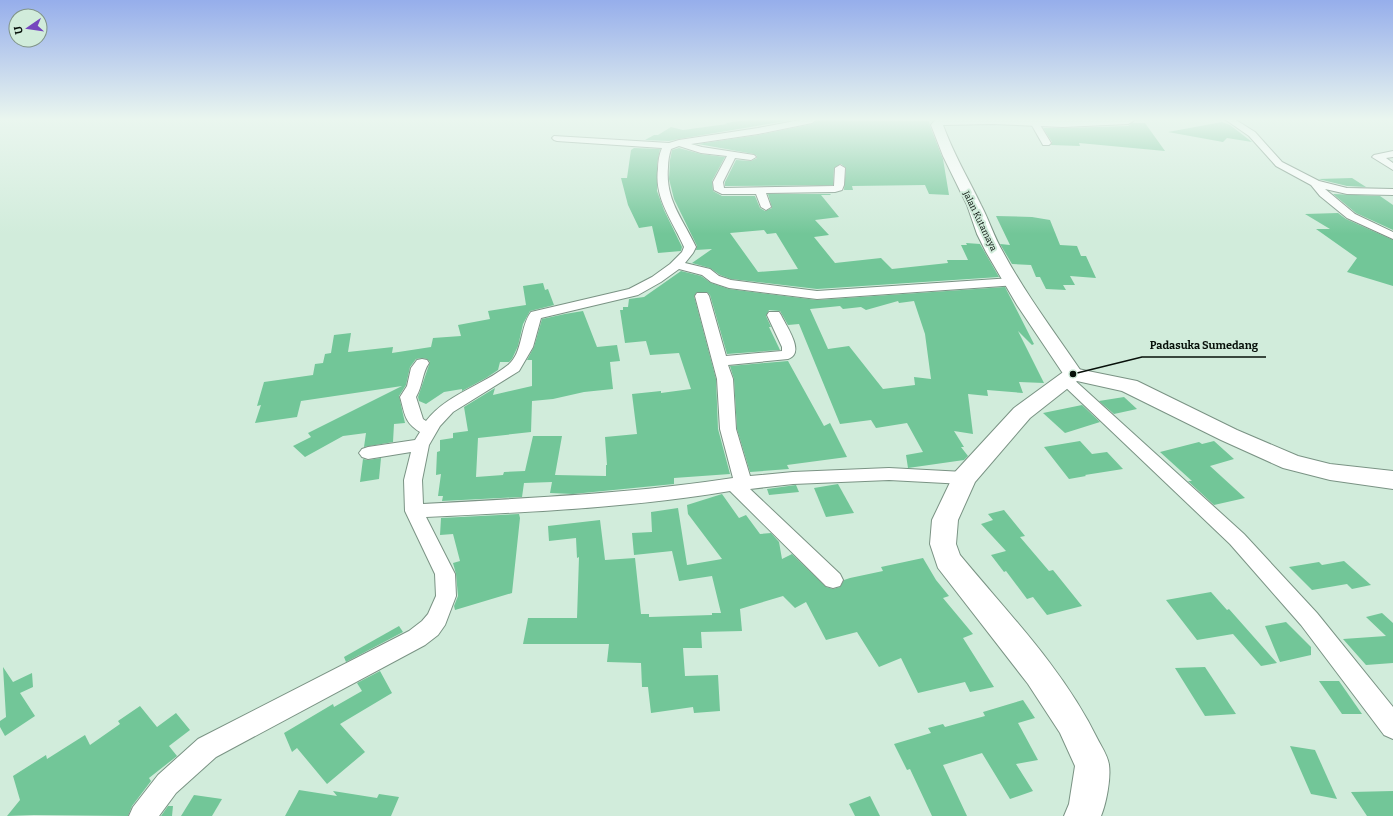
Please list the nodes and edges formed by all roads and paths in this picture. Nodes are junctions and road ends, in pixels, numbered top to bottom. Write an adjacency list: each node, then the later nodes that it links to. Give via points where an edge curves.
1 (664, 158): 13 (street, via 661,188 664,199 687,237 690,247 686,257)
2 (730, 158): 9 (street, via 718,182 718,189)
3 (950, 158): 14 (main road, Jalan Kutamaya)
4 (1274, 158): 8 (street, via 1279,164)
5 (1379, 158): 6 (street)
6 (1393, 167)
7 (840, 168): 9 (street, via 839,185 836,189)
8 (1315, 183): 10 (street, via 1346,190); 12 (street, via 1324,194 1351,216)
9 (760, 190): 11 (street)
10 (1393, 192)
11 (766, 206)
12 (1393, 236)
13 (677, 264): 14 (street, via 706,272 715,279 729,284 817,295); 20 (street, via 647,286 633,292 536,315 533,319 532,332 516,366 447,408)
14 (1012, 282): 19 (main road, Jalan Kutamaya)
15 (702, 296): 17 (street)
16 (774, 315): 17 (street, via 789,347 787,354)
17 (720, 361): 25 (street, via 727,392 728,429)
18 (422, 363): 20 (street, via 408,397 416,422)
19 (1070, 377): 23 (main road, via 1022,413); 24 (main road, via 1130,386 1229,435 1291,462 1330,472); 28 (street, via 1237,539 1308,619)
20 (429, 430): 21 (street)
21 (421, 445): 22 (street); 26 (street, via 413,480)
22 (368, 453)
23 (964, 478): 25 (street, via 889,474 793,478); 30 (main road, via 945,520 943,544 948,560 1039,674 1072,722 1092,765 1089,794)
24 (1393, 480)
25 (739, 484): 26 (street, via 588,502); 27 (street)
26 (414, 511): 29 (street, via 446,580 444,604 430,628 411,641 207,748 167,784)
27 (833, 580)
28 (1393, 727)
29 (142, 816)
30 (1082, 816)

